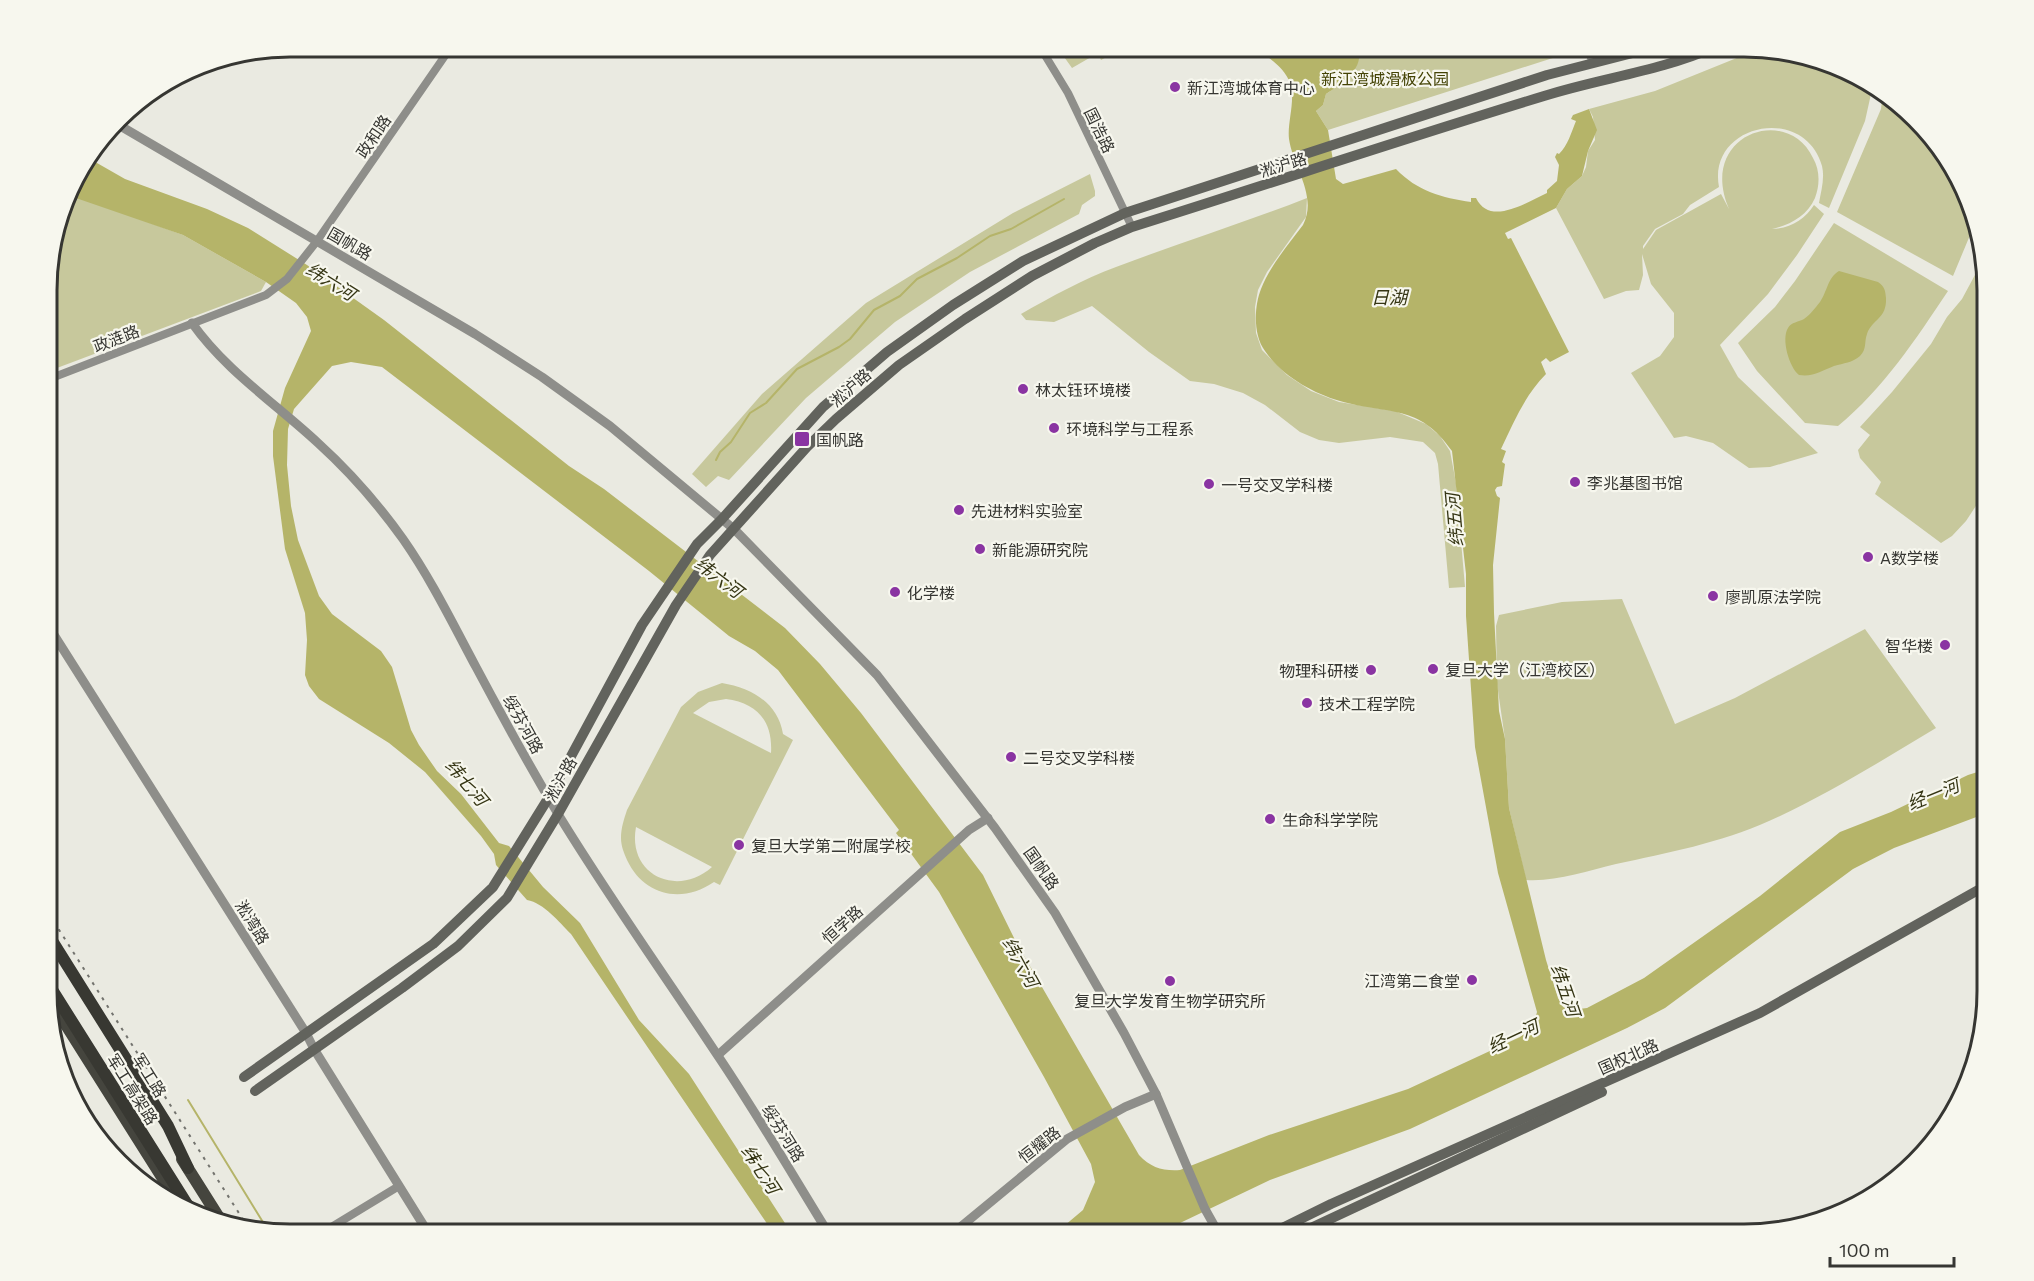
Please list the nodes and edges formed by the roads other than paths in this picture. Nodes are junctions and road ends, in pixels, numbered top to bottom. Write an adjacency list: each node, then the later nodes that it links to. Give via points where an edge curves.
1 (443, 57): 11 (street, 政和路)
2 (1047, 57): 9 (street, 国浩路)
3 (1591, 57): 6 (street)
4 (1615, 57): 6 (main road, 淞沪路)
5 (1690, 57): 7 (main road, 淞沪路)
6 (1593, 63): 7 (main road); 9 (main road, 淞沪路)
7 (1598, 81): 10 (main road, 淞沪路)
8 (123, 127): 11 (street, 国帆路)
9 (1125, 213): 10 (street, 国浩路); 15 (main road, 淞沪路, via 1023,261 887,352 823,407)
10 (1132, 227): 16 (main road, 淞沪路, via 1032,276 899,365 807,447)
11 (317, 241): 12 (street, 政和路, via 287,279); 15 (street, 国帆路, via 543,377 610,426)
12 (266, 295): 13 (street, 政涟路)
13 (192, 323): 14 (street, 政涟路); 18 (street, 绥芬河路, via 230,368 297,424 375,501 427,576)
14 (57, 376)
15 (722, 519): 16 (street, 国帆路); 18 (main road, 淞沪路, via 697,544 642,625)
16 (735, 530): 19 (main road, 淞沪路, via 710,555 676,605); 20 (street, 国帆路, via 877,675)
17 (57, 640): 27 (street, 淞湾路)
18 (549, 797): 19 (street, 绥芬河路); 27 (main road, 淞沪路, via 493,888 433,944)
19 (558, 814): 28 (main road, 淞沪路, via 507,898 458,946); 29 (street, 绥芬河路)
20 (988, 818): 29 (street, 恒学路, via 961,837); 32 (street, 国帆路, via 1055,913)
21 (1977, 891): 43 (main road, 国权北路, via 1760,1013)
22 (1977, 899): 44 (main road, 国权北路, via 1764,1017)
23 (57, 949): 33 (highway, bridge, via 168,1126)
24 (57, 957): 33 (main road, 军工路)
25 (57, 998): 36 (highway, 军工高架路)
26 (58, 1012): 35 (main road)
27 (306, 1033): 28 (street, 淞湾路); 30 (main road, 淞沪路)
28 (314, 1049): 31 (main road, 淞沪路); 34 (street, 淞湾路)
29 (718, 1055): 40 (street, 绥芬河路)
30 (244, 1077)
31 (255, 1091)
32 (1156, 1094): 41 (street, 恒耀路, via 1067,1139); 42 (street, 国帆路)
33 (188, 1168): 37 (main road, 军工路)
34 (399, 1186): 38 (street); 39 (street, 淞湾路)
35 (171, 1191)
36 (183, 1198)
37 (216, 1212)
38 (336, 1224)
39 (423, 1224)
40 (823, 1224)
41 (964, 1224)
42 (1213, 1224)
43 (1290, 1224)
44 (1319, 1224)

